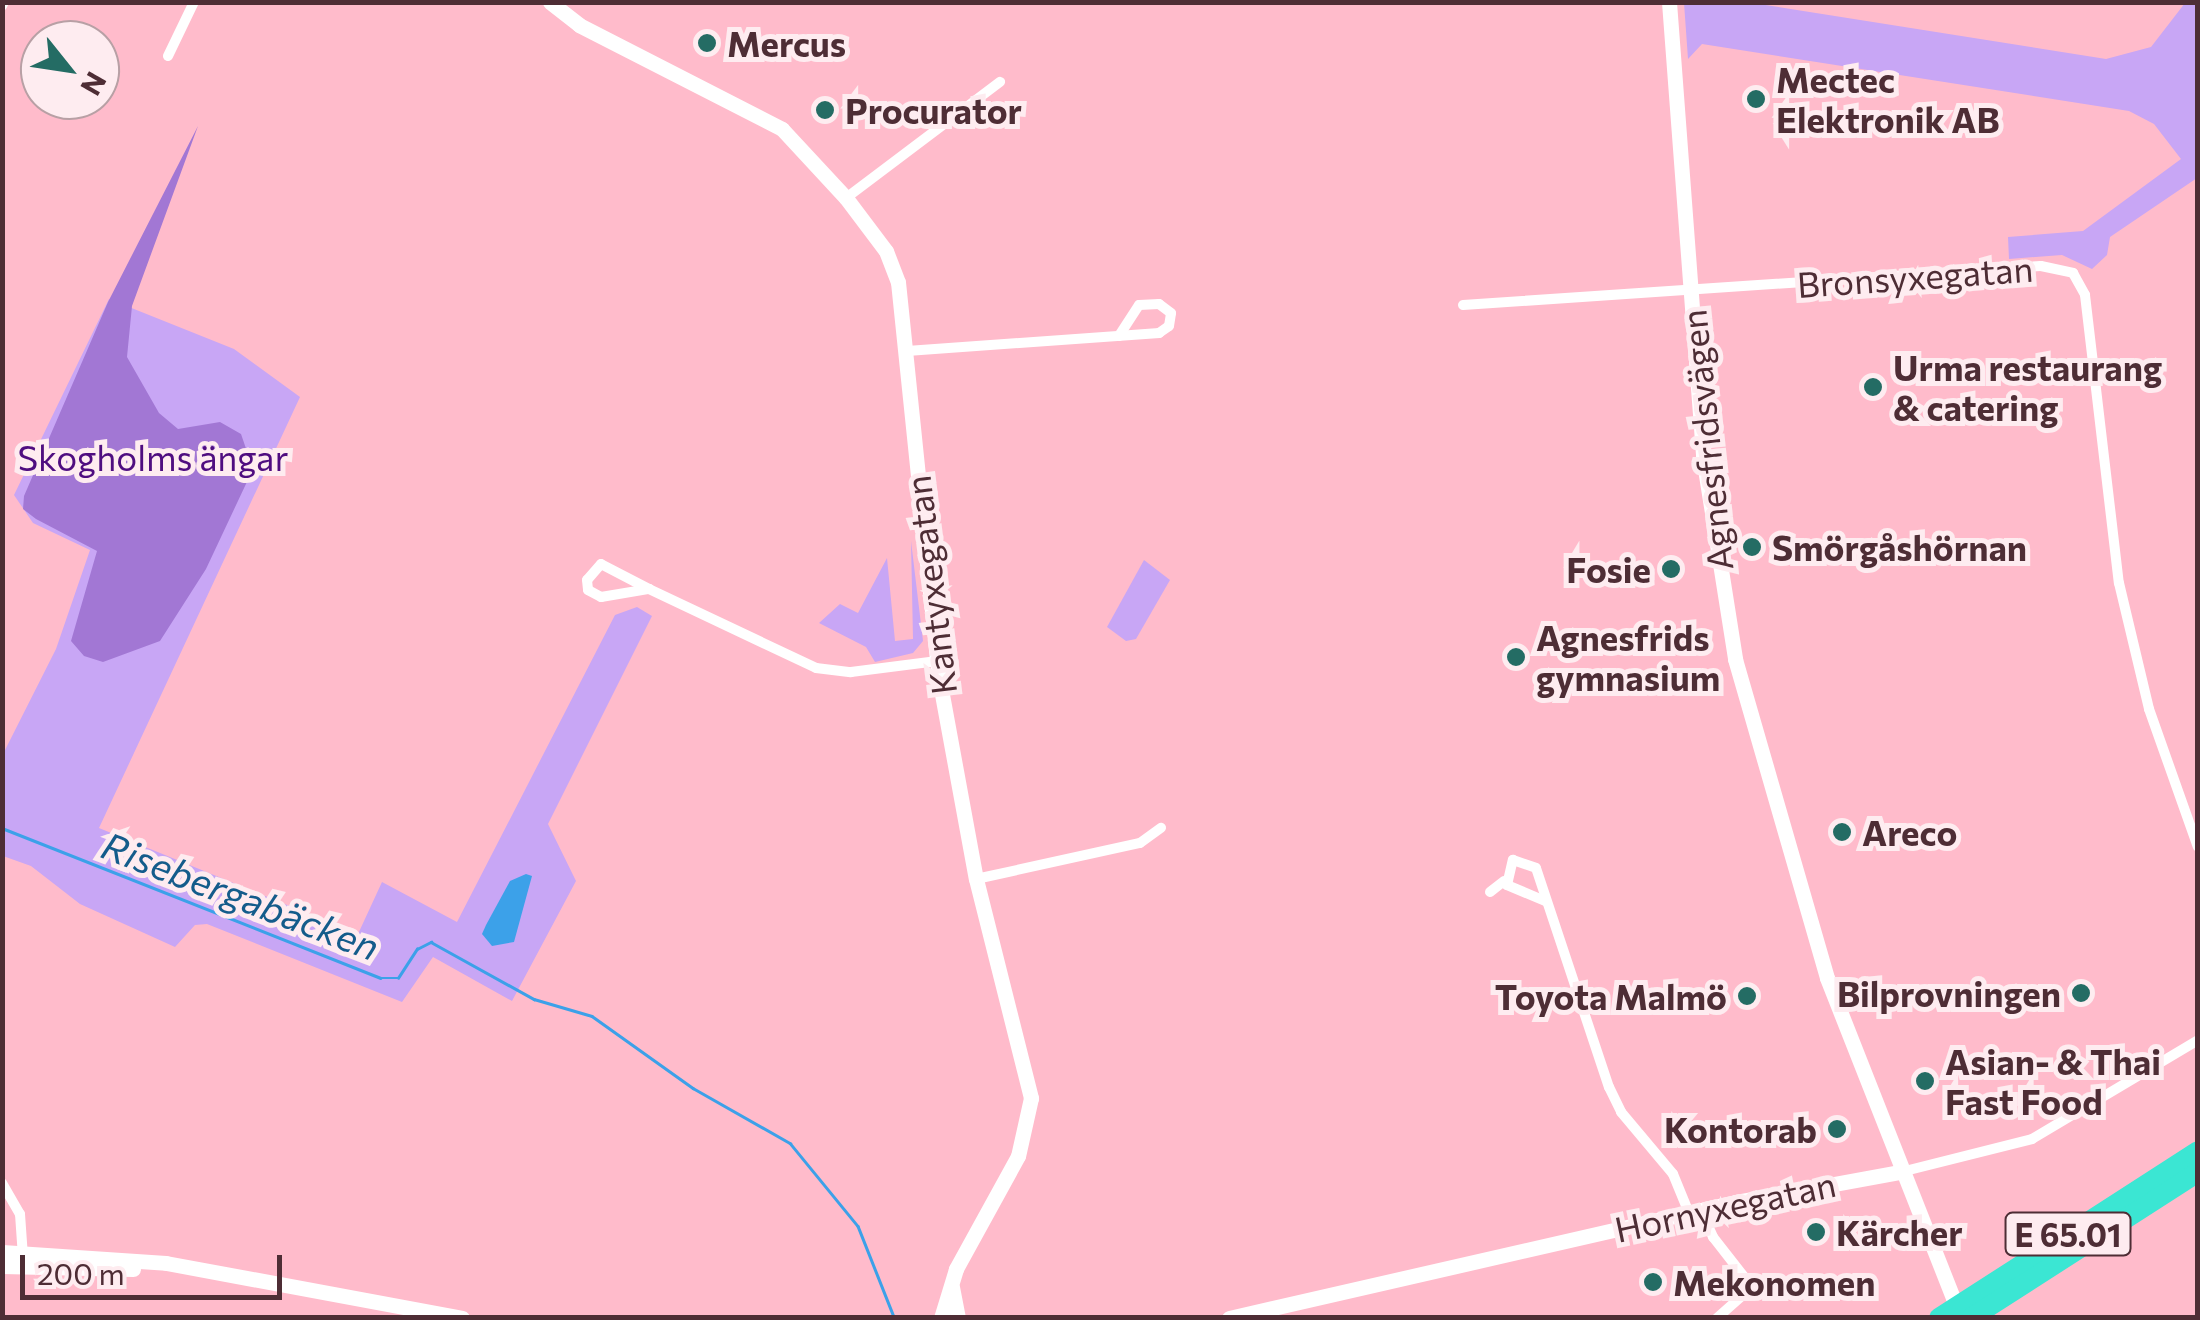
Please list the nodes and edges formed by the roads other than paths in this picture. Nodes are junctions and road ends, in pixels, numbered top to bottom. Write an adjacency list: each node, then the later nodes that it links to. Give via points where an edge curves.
1 (194, 2): 6 (street)
2 (550, 2): 5 (street, Kantyxegatan)
3 (565, 2): 5 (street, Kantyxegatan)
4 (1669, 2): 9 (street, Agnesfridsvägen)
5 (593, 28): 8 (street, Kantyxegatan, via 761,114 802,145)
6 (168, 56)
7 (1000, 82): 8 (street)
8 (846, 198): 12 (street, Kantyxegatan, via 892,264)
9 (1691, 292): 10 (street, Bronsyxegatan); 16 (street, Bronsyxegatan, via 2041,266 2059,266 2079,279 2120,583 2149,709); 23 (street, Agnesfridsvägen, via 1703,456 1735,659 1798,894)
10 (1463, 305)
11 (1119, 336): 11 (street, via 1159,333 1173,317 1158,304 1139,305); 12 (street)
12 (907, 351): 14 (street, Kantyxegatan)
13 (649, 588): 13 (street, via 600,597 586,580 601,564); 14 (street, via 802,665 851,672)
14 (936, 661): 17 (street, Kantyxegatan)
15 (1161, 828): 17 (street, via 1140,843)
16 (2198, 847)
17 (976, 879): 30 (street, Kantyxegatan, via 1031,1098 1018,1156)
18 (1504, 881): 19 (street); 20 (street); 20 (street, via 1513,860 1528,860)
19 (1490, 892)
20 (1545, 900): 26 (street, via 1609,1087)
21 (2198, 1040): 23 (street, Hornyxegatan, via 2032,1139)
22 (2198, 1150): 36 (highway, E 65.01)
23 (1900, 1172): 26 (street, Hornyxegatan); 37 (street, Agnesfridsvägen)
24 (2198, 1172): 38 (highway, E 65.01)
25 (2, 1183): 28 (street, via 20,1214)
26 (1695, 1211): 34 (street, Hornyxegatan); 35 (street, via 1752,1287)
27 (2, 1252): 28 (street)
28 (23, 1258): 29 (street); 31 (street, via 252,1278)
29 (2, 1266)
30 (956, 1269): 32 (street, Kantyxegatan); 33 (street)
31 (462, 1318)
32 (941, 1318)
33 (958, 1318)
34 (1229, 1318)
35 (1717, 1318)
36 (1940, 1318)
37 (1961, 1318)
38 (1971, 1318)

